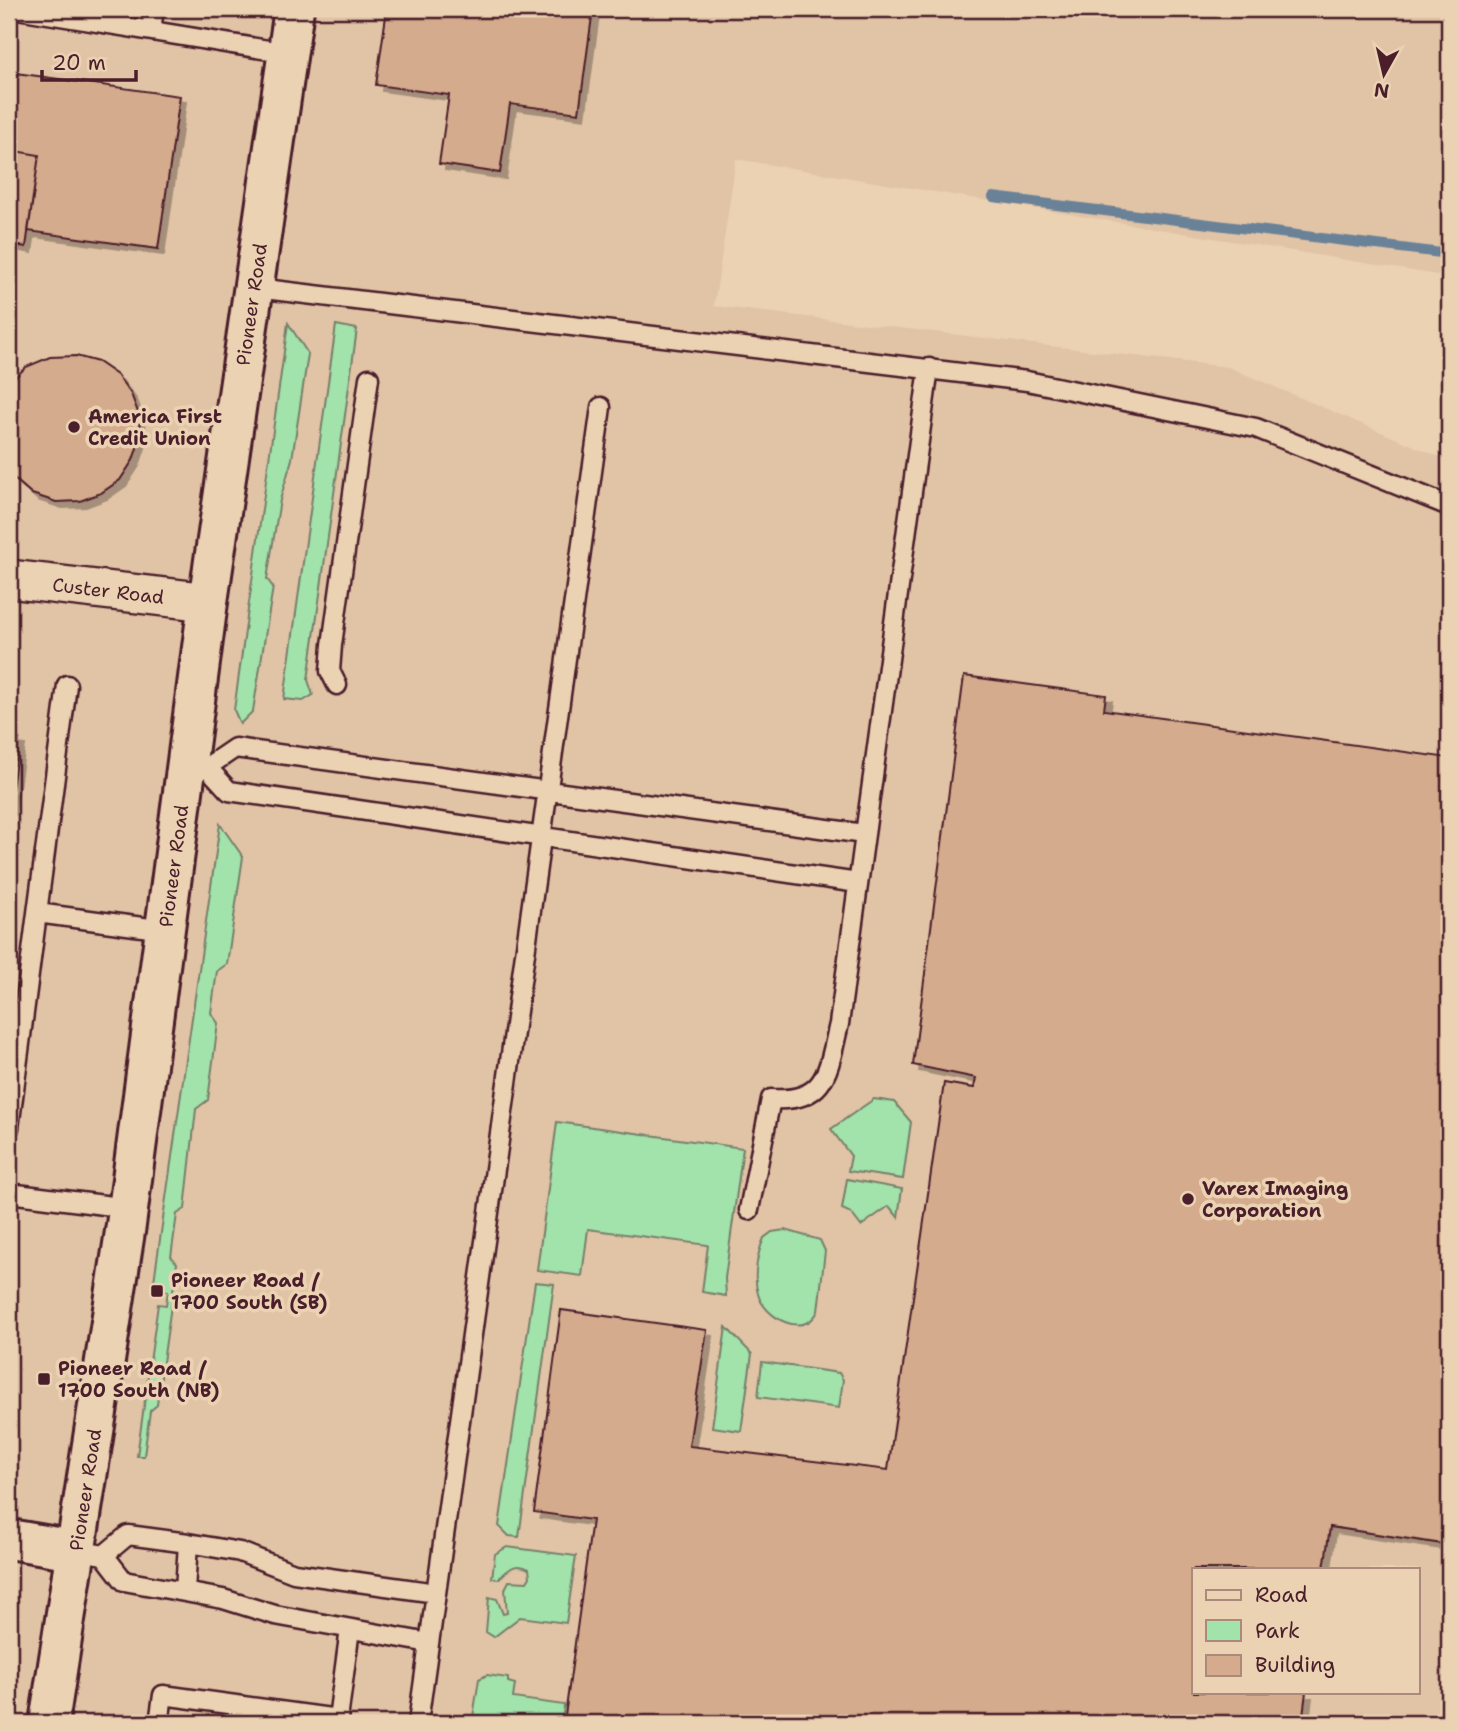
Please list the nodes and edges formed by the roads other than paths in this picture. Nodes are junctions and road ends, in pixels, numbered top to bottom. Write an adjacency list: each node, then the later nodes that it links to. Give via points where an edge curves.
1 (17, 9): 4 (lane)
2 (154, 9): 4 (lane)
3 (294, 9): 5 (main road, Pioneer Road)
4 (151, 30): 5 (lane)
5 (287, 53): 6 (main road, Pioneer Road)
6 (256, 288): 7 (lane); 12 (main road, Pioneer Road)
7 (929, 368): 10 (lane, via 1027,381 1255,428); 17 (lane)
8 (369, 378): 14 (lane, via 332,645 330,671)
9 (601, 407): 16 (lane)
10 (1449, 506)
11 (9, 579): 12 (street, Custer Road)
12 (208, 602): 15 (main road, Pioneer Road)
13 (67, 685): 20 (lane)
14 (337, 685)
15 (197, 765): 16 (lane, via 235,748); 18 (lane, via 229,791); 21 (main road, Pioneer Road)
16 (547, 791): 17 (lane); 18 (lane)
17 (864, 834): 19 (lane)
18 (541, 838): 19 (lane); 30 (lane)
19 (858, 883): 25 (lane, via 839,1024 827,1074 819,1087 804,1097 771,1098)
20 (37, 913): 21 (lane); 22 (lane)
21 (165, 930): 24 (main road, Pioneer Road)
22 (9, 1128)
23 (9, 1194): 24 (lane)
24 (128, 1208): 28 (main road, Pioneer Road, via 89,1478)
25 (749, 1210)
26 (9, 1539): 28 (main road)
27 (188, 1543): 28 (lane, via 128,1535); 29 (lane); 30 (lane, via 240,1552 294,1573)
28 (89, 1552): 29 (lane, via 124,1581); 35 (main road, Pioneer Road)
29 (185, 1591): 31 (lane)
30 (436, 1593): 32 (lane)
31 (350, 1629): 32 (lane); 34 (lane)
32 (429, 1643): 37 (lane)
33 (254, 1715): 34 (lane); 36 (lane, via 163,1695)
34 (337, 1721)
35 (49, 1723)
36 (159, 1723)
37 (418, 1723)

